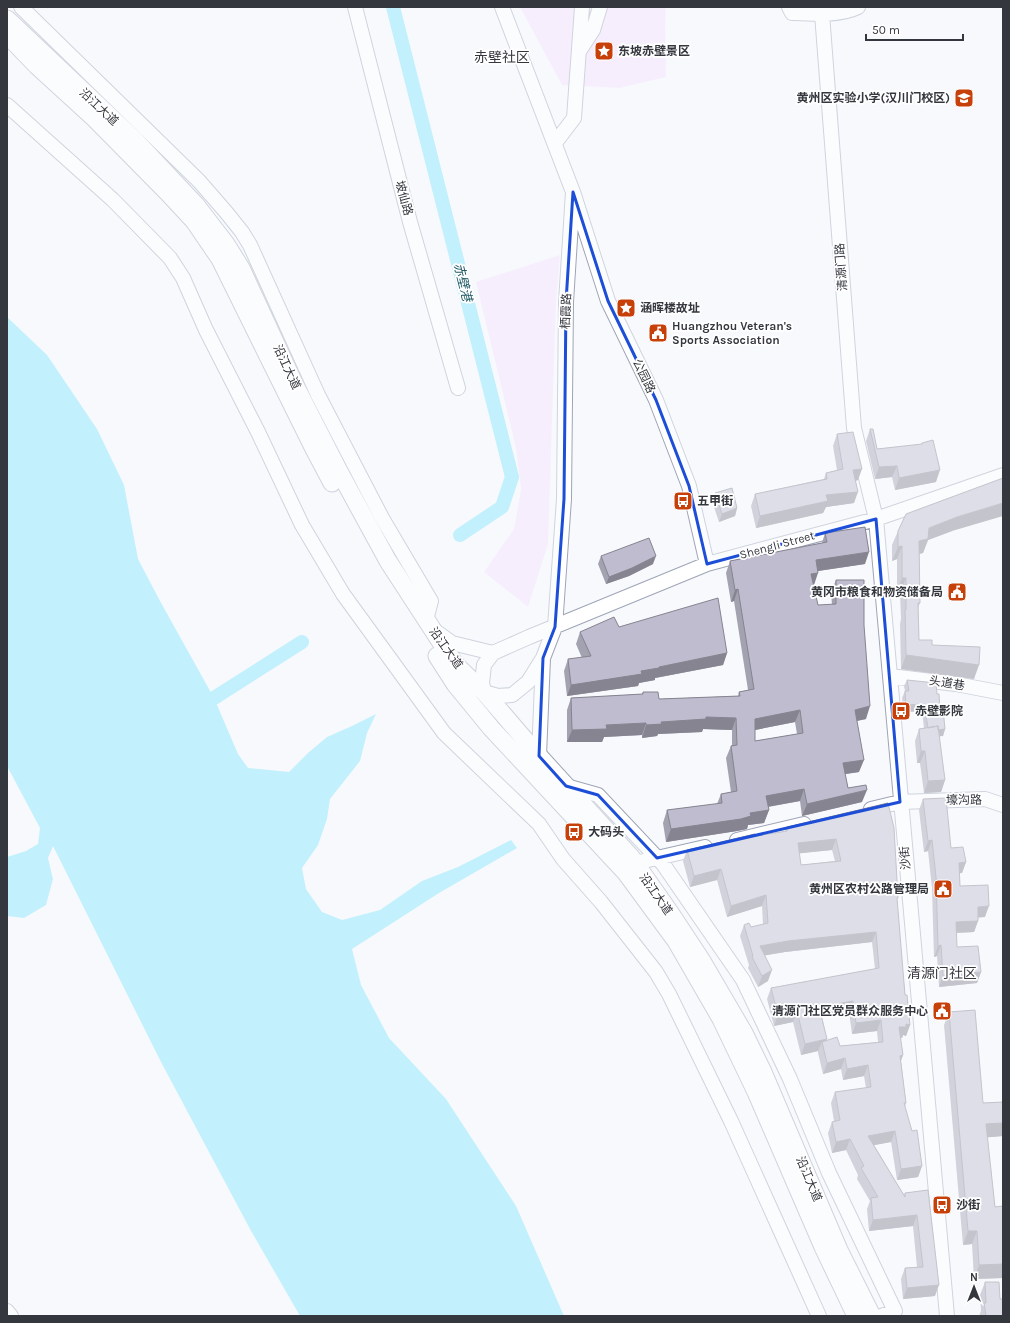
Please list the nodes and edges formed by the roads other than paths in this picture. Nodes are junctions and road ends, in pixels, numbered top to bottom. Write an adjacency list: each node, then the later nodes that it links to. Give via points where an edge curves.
1 (21, 7): 19 (street, via 199,181 242,232 322,402 382,518 431,601)
2 (355, 7): 15 (street, 坡仙路, via 410,222)
3 (502, 7): 13 (street, 栖霞路)
4 (582, 7): 11 (street)
5 (600, 7): 11 (street, via 593,30)
6 (789, 7): 8 (street, via 792,14)
7 (858, 7): 8 (street)
8 (822, 14): 17 (street, 清源门路, via 854,428)
9 (7, 19): 19 (main road, 沿江大道, via 134,140 196,205 226,244 241,268 293,381 340,473 388,561)
10 (7, 35): 24 (main road, 沿江大道, via 95,119 194,221 220,259 313,447 356,527)
11 (579, 52): 13 (street, via 574,118)
12 (7, 105): 37 (street, via 113,200 170,258 183,278 302,525 343,594 444,733 539,824 563,859 601,902 656,972 731,1121)
13 (555, 143): 14 (street, 栖霞路)
14 (573, 192): 18 (street, 公园路, via 608,301 656,400 689,486); 20 (street, 栖霞路, via 566,302 564,498)
15 (458, 388)
16 (1003, 475): 17 (street, Shengli Street)
17 (876, 518): 18 (street, Shengli Street); 23 (street, 沙街)
18 (707, 564): 20 (street, Shengli Street)
19 (429, 625): 21 (street, via 452,644); 25 (main road, 沿江大道, via 455,664)
20 (555, 627): 21 (street, Shengli Street); 22 (street, 栖霞路)
21 (493, 653): 25 (street, via 484,665)
22 (543, 658): 25 (street, via 528,682 512,695 498,696); 27 (street)
23 (890, 676): 26 (street, 头道巷); 29 (street, 沙街)
24 (454, 684): 25 (street); 38 (main road, 沿江大道, via 491,728 626,873 676,941 721,1019)
25 (484, 692): 27 (main road, 沿江大道)
26 (1003, 693)
27 (539, 756): 28 (main road, 沿江大道)
28 (566, 786): 33 (street, via 598,795); 34 (main road, 沿江大道)
29 (900, 802): 30 (street, 壕沟路, via 985,799); 31 (street, 壕沟路); 41 (street, 沙街)
30 (1003, 805)
31 (855, 812)
32 (817, 821): 33 (street)
33 (657, 858): 34 (street); 40 (street, via 743,980 790,1078 829,1173 894,1311)
34 (635, 863): 39 (main road, 沿江大道, via 702,961 744,1033 839,1250)
35 (7, 1311): 36 (street)
36 (11, 1316)
37 (819, 1316)
38 (856, 1316)
39 (872, 1316)
40 (881, 1316)
41 (947, 1316)

